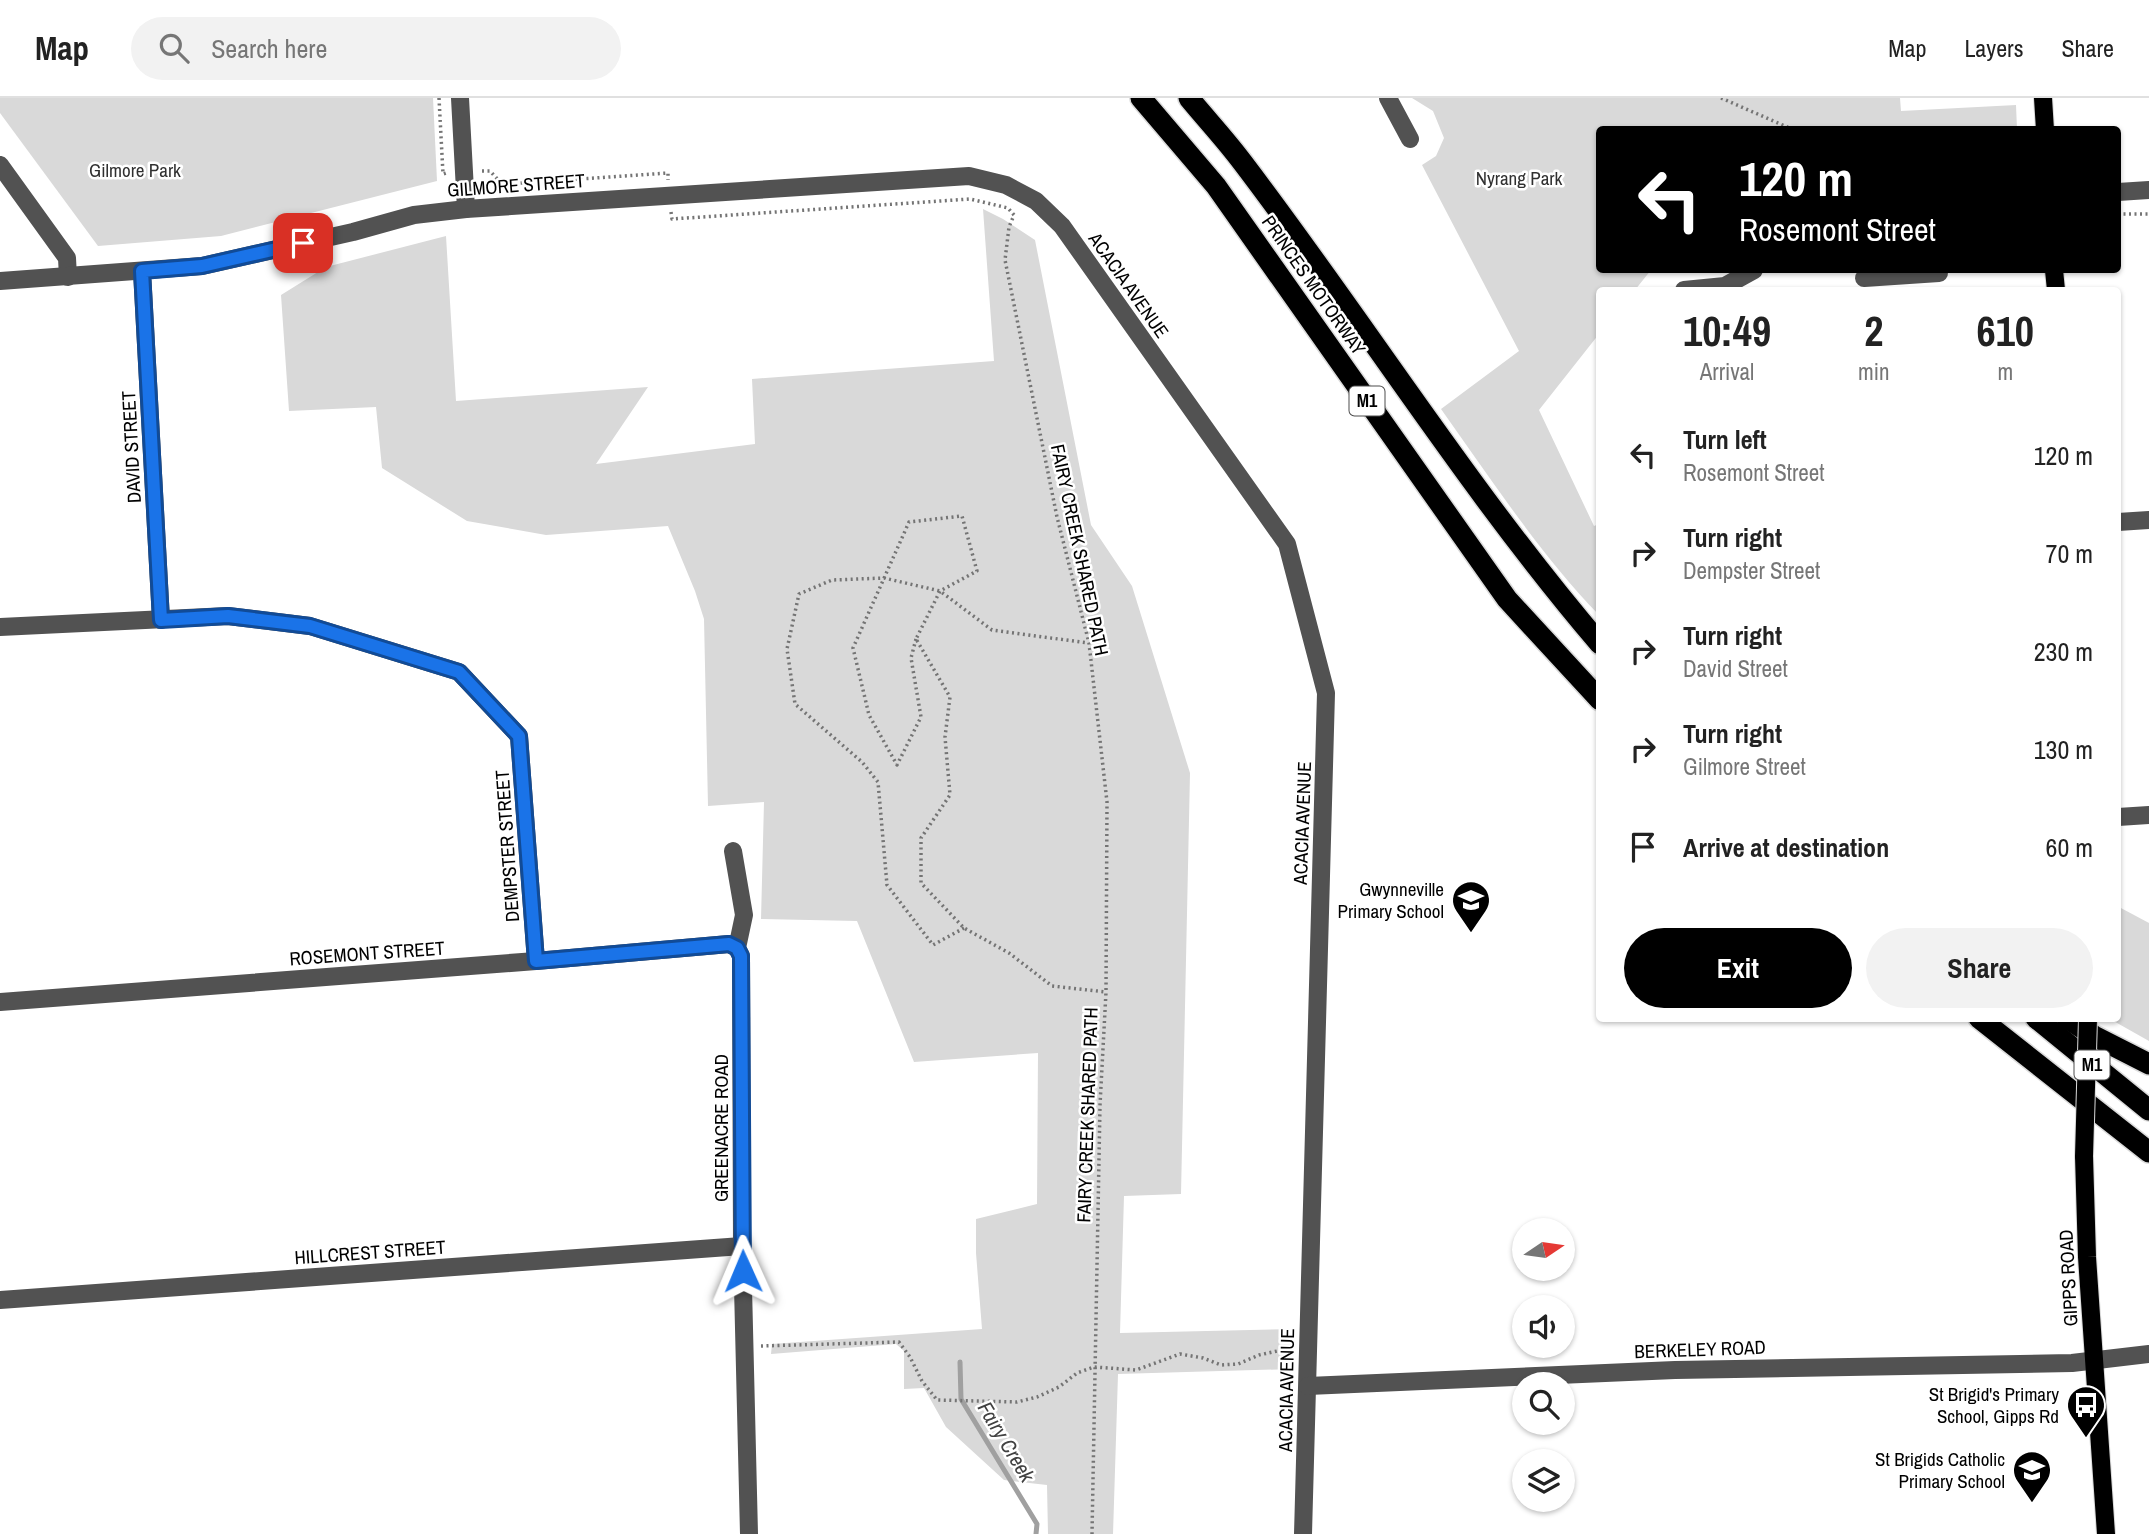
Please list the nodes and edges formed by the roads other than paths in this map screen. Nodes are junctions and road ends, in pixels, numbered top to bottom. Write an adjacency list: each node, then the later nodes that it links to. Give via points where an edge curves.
1 (460, 98): 12 (street)
2 (1141, 98): 25 (highway, PRINCES MOTORWAY / M1, via 1216,186 1507,599)
3 (1189, 98): 24 (highway, PRINCES MOTORWAY / M1, via 1242,162 1478,491)
4 (1388, 98): 7 (street)
5 (2043, 98): 6 (main road)
6 (2045, 126)
7 (1410, 139)
8 (0, 165): 16 (street, via 67,258)
9 (2149, 190): 10 (street)
10 (2121, 192)
11 (1036, 201): 12 (street, GILMORE STREET, via 1006,185 970,176); 43 (street, ACACIA AVENUE, via 1062,226 1287,544 1326,693)
12 (466, 209): 13 (street, GILMORE STREET, via 414,215 202,266)
13 (142, 271): 16 (street, GILMORE STREET); 22 (street, DAVID STREET)
14 (1749, 273): 19 (street)
15 (1939, 273): 17 (street)
16 (68, 276): 18 (street, GILMORE STREET)
17 (1863, 279)
18 (0, 281)
19 (1715, 287)
20 (2149, 520): 21 (street)
21 (2121, 522)
22 (161, 620): 23 (street, DEMPSTER STREET); 30 (street, DEMPSTER STREET, via 228,616 310,626 459,672 519,736)
23 (0, 627)
24 (1596, 639)
25 (1596, 696)
26 (2149, 815): 27 (street)
27 (2121, 817)
28 (733, 850): 29 (street, GREENACRE ROAD, via 744,915)
29 (737, 948): 30 (street, ROSEMONT STREET, via 729,944); 39 (street, GREENACRE ROAD, via 741,956)
30 (536, 961): 31 (street, ROSEMONT STREET)
31 (0, 1002)
32 (1984, 1022): 38 (highway, M1)
33 (2041, 1022): 37 (highway, M1)
34 (2073, 1022): 36 (highway)
35 (2088, 1022): 42 (main road, GIPPS ROAD, bridge, via 2084,1156)
36 (2149, 1064)
37 (2149, 1110)
38 (2149, 1152)
39 (742, 1246): 40 (street, HILLCREST STREET); 44 (street, GREENACRE ROAD)
40 (0, 1300)
41 (2149, 1354): 42 (street, BERKELEY ROAD)
42 (2094, 1361): 43 (street, BERKELEY ROAD, via 1675,1370); 46 (main road, GIPPS ROAD)
43 (1308, 1386): 45 (street, ACACIA AVENUE)
44 (749, 1534)
45 (1303, 1534)
46 (2106, 1534)

